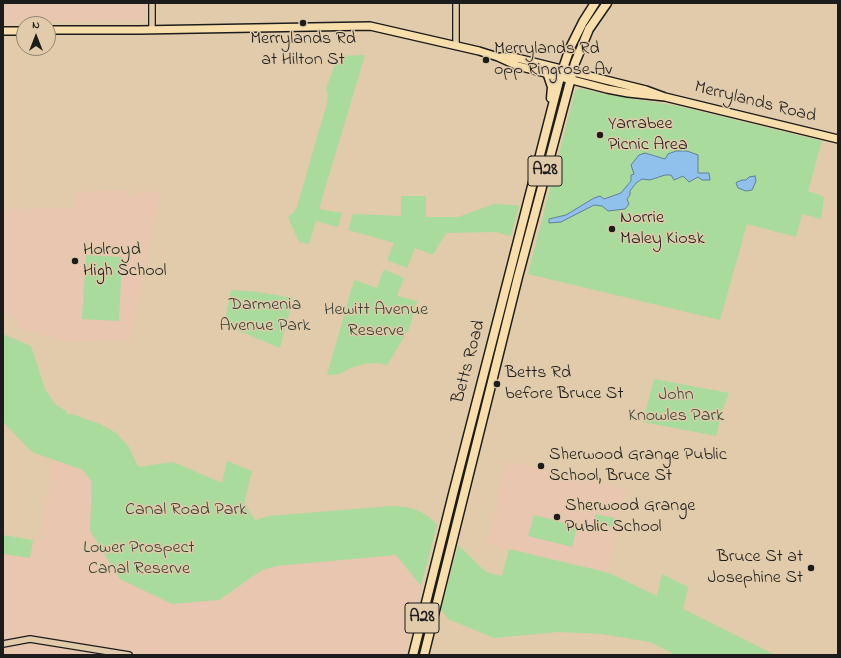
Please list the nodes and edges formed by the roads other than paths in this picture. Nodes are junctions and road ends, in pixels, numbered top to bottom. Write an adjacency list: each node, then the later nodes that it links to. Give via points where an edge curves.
1 (152, 3): 6 (street)
2 (456, 3): 9 (street)
3 (595, 3): 11 (highway, A28, via 576,36)
4 (606, 3): 13 (highway, A28, via 589,29)
5 (56, 30): 6 (main road, Merrylands Road)
6 (152, 30): 9 (main road, Merrylands Road, via 370,26)
7 (3, 31): 8 (main road)
8 (16, 31)
9 (456, 46): 10 (main road, Merrylands Road)
10 (498, 57): 11 (main road, Merrylands Road, via 513,57); 12 (main road, Merrylands Road, via 511,64)
11 (561, 74): 12 (main road, Merrylands Road); 13 (main road, Merrylands Road); 14 (highway, Betts Road / A28)
12 (548, 75): 14 (highway, via 552,87)
13 (571, 76): 15 (main road, Merrylands Road, via 628,93 665,97); 19 (highway, Betts Road / A28)
14 (552, 109): 18 (highway, Betts Road / A28)
15 (838, 139)
16 (3, 644): 17 (street, via 30,639)
17 (129, 655)
18 (413, 655)
19 (424, 655)

